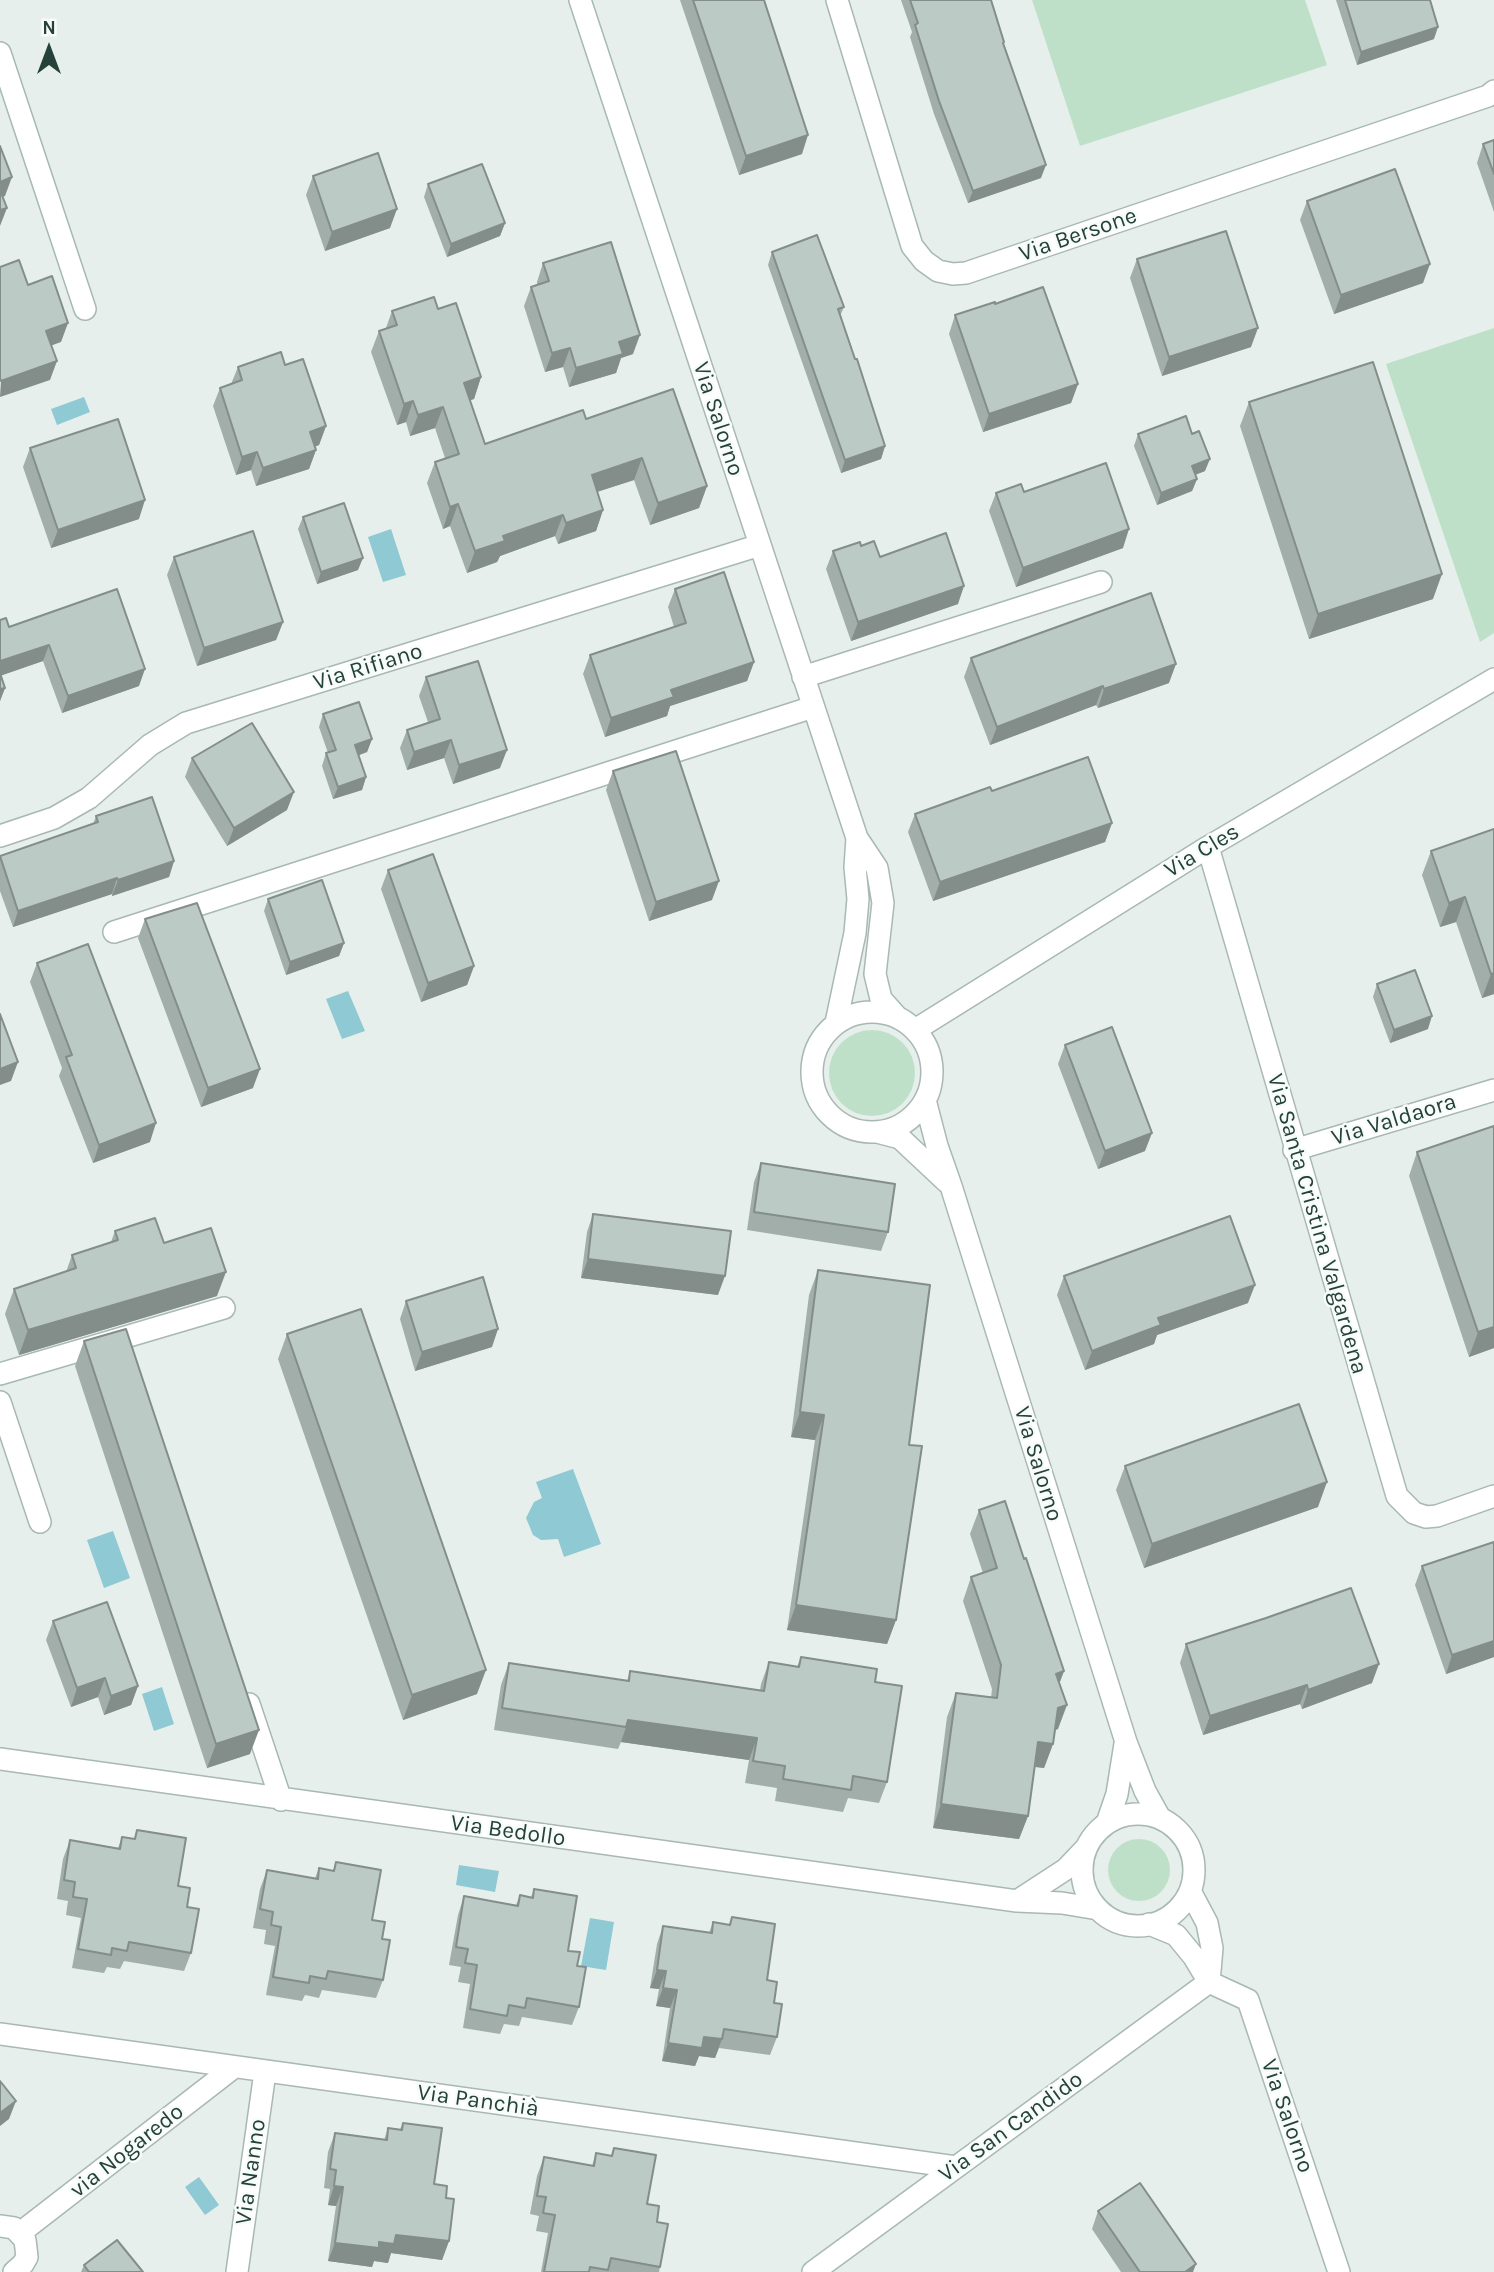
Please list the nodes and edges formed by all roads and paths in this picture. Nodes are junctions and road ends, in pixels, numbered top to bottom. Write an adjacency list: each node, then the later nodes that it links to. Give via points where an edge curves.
1 (580, 0): 6 (street, Via Salorno)
2 (836, 0): 4 (street, Via Bersone, via 912,246 923,261 953,274)
3 (0, 53): 5 (street)
4 (1494, 91)
5 (85, 309)
6 (760, 545): 8 (street, Via Salorno); 11 (street, Via Rifiano, via 186,723 150,745 89,798 54,818)
7 (1101, 582): 8 (street)
8 (803, 677): 10 (street, Via Salorno)
9 (1494, 679): 13 (street, Via Cles)
10 (813, 707): 12 (street, Via Salorno); 14 (street)
11 (0, 836)
12 (857, 838): 15 (street, Via Salorno, via 855,933); 16 (street, Via Salorno, via 877,868 882,888 875,974 881,999)
13 (1208, 847): 16 (street, Via Cles); 20 (street, Via Santa Cristina Valgardena)
14 (114, 932)
15 (836, 1023): 16 (street, via 866,1012 882,1013); 19 (street, via 813,1055 815,1094 825,1111 840,1123)
16 (906, 1024): 18 (street, via 926,1046 932,1063)
17 (1494, 1090): 20 (street, Via Valdaora)
18 (925, 1100): 19 (street, via 905,1122); 21 (street, Via Salorno)
19 (877, 1132): 21 (street, Via Salorno, via 900,1139)
20 (1294, 1150): 25 (street, Via Santa Cristina Valgardena, via 1397,1496 1414,1513 1426,1517)
21 (951, 1186): 28 (street, Via Salorno)
22 (224, 1308): 23 (street, via 129,1344)
23 (0, 1374)
24 (0, 1402): 26 (street)
25 (1494, 1496)
26 (40, 1522)
27 (242, 1681): 30 (street)
28 (1126, 1742): 31 (street, Via Salorno); 32 (street, Via Salorno)
29 (0, 1759): 30 (street, Via Bedollo)
30 (281, 1800): 35 (street, Via Bedollo)
31 (1160, 1818): 32 (street, via 1127,1815); 34 (street, via 1178,1830 1190,1849 1194,1870)
32 (1107, 1824): 33 (street)
33 (1086, 1849): 35 (street, via 1066,1869); 36 (street, via 1083,1880)
34 (1190, 1891): 37 (street, via 1178,1909); 38 (street, via 1207,1923 1212,1948)
35 (1017, 1901): 36 (street, Via Bedollo)
36 (1098, 1909): 37 (street, via 1117,1922)
37 (1149, 1924): 38 (street, via 1176,1935)
38 (1209, 1982): 42 (street, Via San Candido); 48 (street, Via Salorno, via 1248,2000)
39 (0, 2034): 40 (street, Via Panchià)
40 (233, 2068): 41 (street, Via Panchià); 44 (street, via Nogaredo)
41 (265, 2072): 42 (street, Via Panchià); 46 (street, Via Nanno)
42 (956, 2167): 47 (street, Via San Candido)
43 (0, 2226): 44 (street)
44 (20, 2233): 45 (street, via 27,2257)
45 (14, 2272)
46 (237, 2272)
47 (813, 2272)
48 (1339, 2272)

